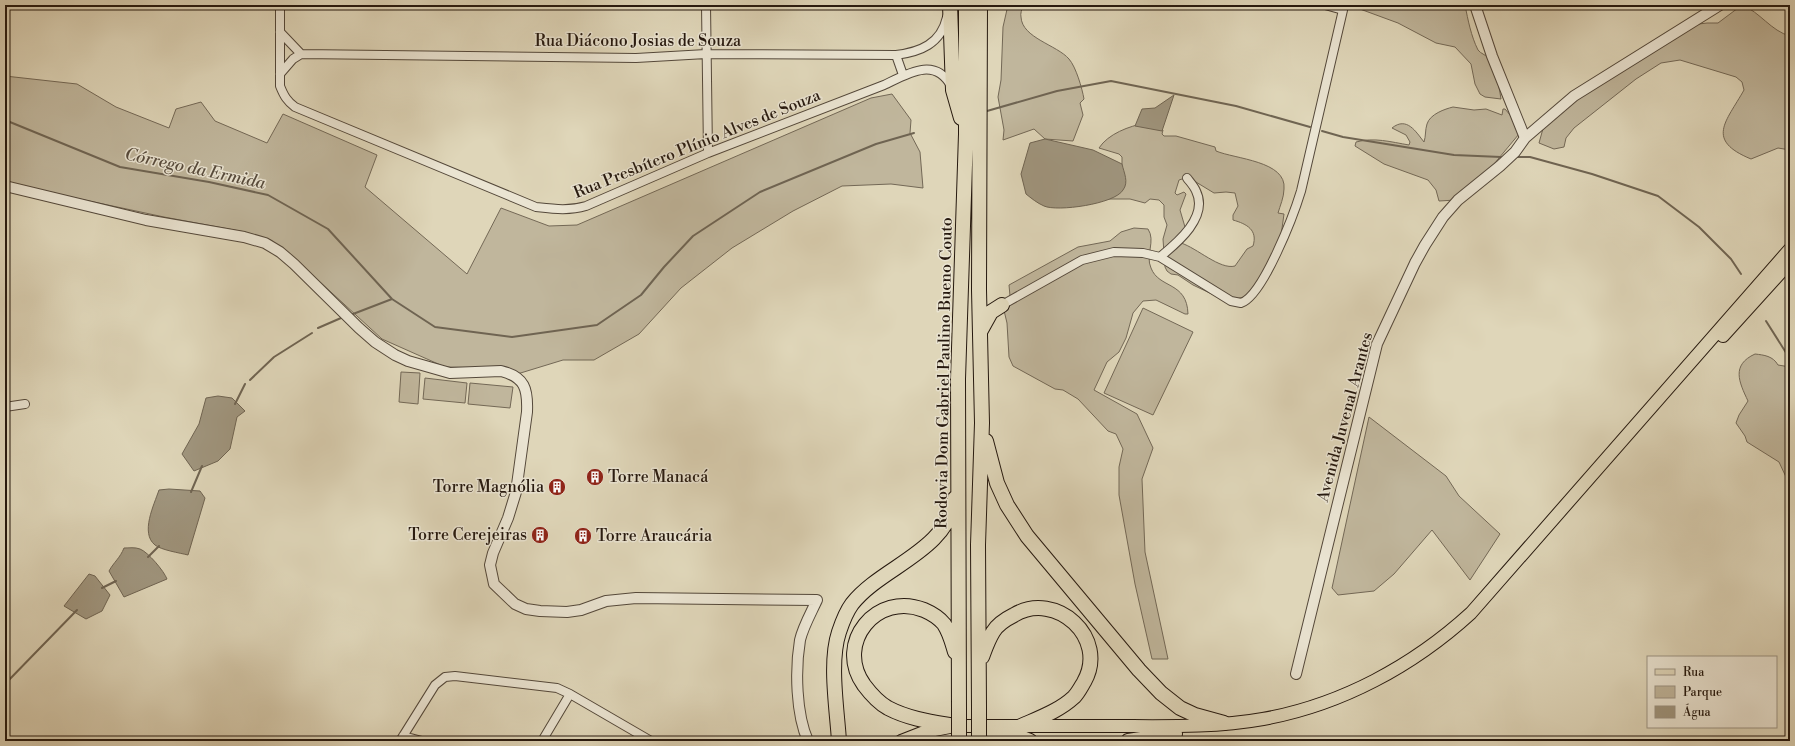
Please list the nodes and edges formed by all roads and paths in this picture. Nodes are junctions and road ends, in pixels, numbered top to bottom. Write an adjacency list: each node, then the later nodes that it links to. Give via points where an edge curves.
1 (280, 5): 9 (street, Rua Presbítero Plínio Alves de Souza)
2 (706, 5): 11 (street)
3 (966, 5): 16 (highway, Rodovia Dom Gabriel Paulino Bueno Couto)
4 (980, 5): 24 (highway, Rodovia Dom Gabriel Paulino Bueno Couto)
5 (1325, 5): 22 (street, via 1343,10 1301,191 1277,254 1252,294 1245,302 1236,303)
6 (1475, 5): 17 (street, via 1492,56)
7 (1720, 5): 17 (street, Avenida Juvenal Arantes, via 1574,96)
8 (950, 6): 12 (street, Rua Diácono Josias de Souza, via 946,24 929,45 914,53); 15 (highway)
9 (280, 32): 10 (street); 13 (street, Rua Presbítero Plínio Alves de Souza)
10 (301, 54): 11 (street, Rua Diácono Josias de Souza, via 636,58); 13 (street)
11 (706, 54): 12 (street, Rua Diácono Josias de Souza); 18 (street)
12 (896, 55): 14 (street)
13 (280, 74): 18 (street, Rua Presbítero Plínio Alves de Souza, via 280,86 284,95 295,107 536,207 572,210 586,206)
14 (903, 75): 15 (street, Rua Presbítero Plínio Alves de Souza, via 930,68 946,77); 18 (street, Rua Presbítero Plínio Alves de Souza, via 884,85)
15 (953, 90): 16 (highway)
16 (966, 134): 30 (highway, Rodovia Dom Gabriel Paulino Bueno Couto, via 958,379)
17 (1526, 138): 33 (street, Avenida Juvenal Arantes, via 1515,152 1458,200 1443,218 1415,263 1377,344)
18 (708, 153)
19 (1187, 178): 22 (street, via 1199,201 1194,222 1180,240)
20 (5, 186): 44 (street, via 264,243 294,264 375,342 408,361 450,373 501,371 521,380 526,392 527,412 516,492 490,565 494,584 515,604 540,611 567,612 606,601 636,598 817,600 801,639 797,667 800,719)
21 (1790, 249): 35 (main road, via 1489,593 1448,633 1385,675 1328,702 1275,717)
22 (1160, 257): 25 (street, via 1143,253 1114,252 1082,260)
23 (1790, 262): 39 (main road, via 1500,592 1467,625 1433,653 1405,672 1362,695 1300,719 1254,728)
24 (979, 290): 25 (highway); 26 (highway, Rodovia Dom Gabriel Paulino Bueno Couto)
25 (1002, 305): 26 (highway, via 991,312)
26 (980, 330): 29 (highway, Rodovia Dom Gabriel Paulino Bueno Couto)
27 (25, 404): 28 (street)
28 (5, 407)
29 (982, 423): 31 (highway, Rodovia Dom Gabriel Paulino Bueno Couto, via 978,545); 35 (highway, via 996,483 1027,536 1139,670 1161,692 1180,708)
30 (959, 471): 32 (highway, Rodovia Dom Gabriel Paulino Bueno Couto); 45 (highway, via 954,504 947,521 933,539 866,589 845,615 834,656)
31 (979, 663): 37 (highway, via 993,631 1004,620 1028,608 1040,607 1059,611 1076,622 1084,632 1091,654 1090,666 1075,696 1059,709); 49 (highway, Rodovia Dom Gabriel Paulino Bueno Couto, bridge)
32 (959, 666): 36 (highway, via 951,638 942,622 931,613 916,607 896,606 883,610 866,622 857,638 855,664 859,678 869,693 886,707 906,716); 48 (highway, Rodovia Dom Gabriel Paulino Bueno Couto, bridge)
33 (1296, 674)
34 (570, 694): 40 (street, via 557,688 526,683 445,677 435,685); 42 (street); 43 (street)
35 (1224, 723): 37 (main road, via 1167,726)
36 (955, 726): 37 (main road); 46 (main road, via 924,732)
37 (1021, 726)
38 (993, 732): 39 (main road, via 1097,731); 47 (main road, via 936,734); 50 (highway, via 1015,734)
39 (1175, 734): 51 (highway)
40 (402, 738): 41 (street)
41 (422, 741)
42 (542, 741)
43 (651, 741)
44 (808, 741)
45 (840, 741)
46 (901, 741)
47 (909, 741)
48 (959, 741)
49 (979, 741)
50 (1030, 741)
51 (1128, 741)

